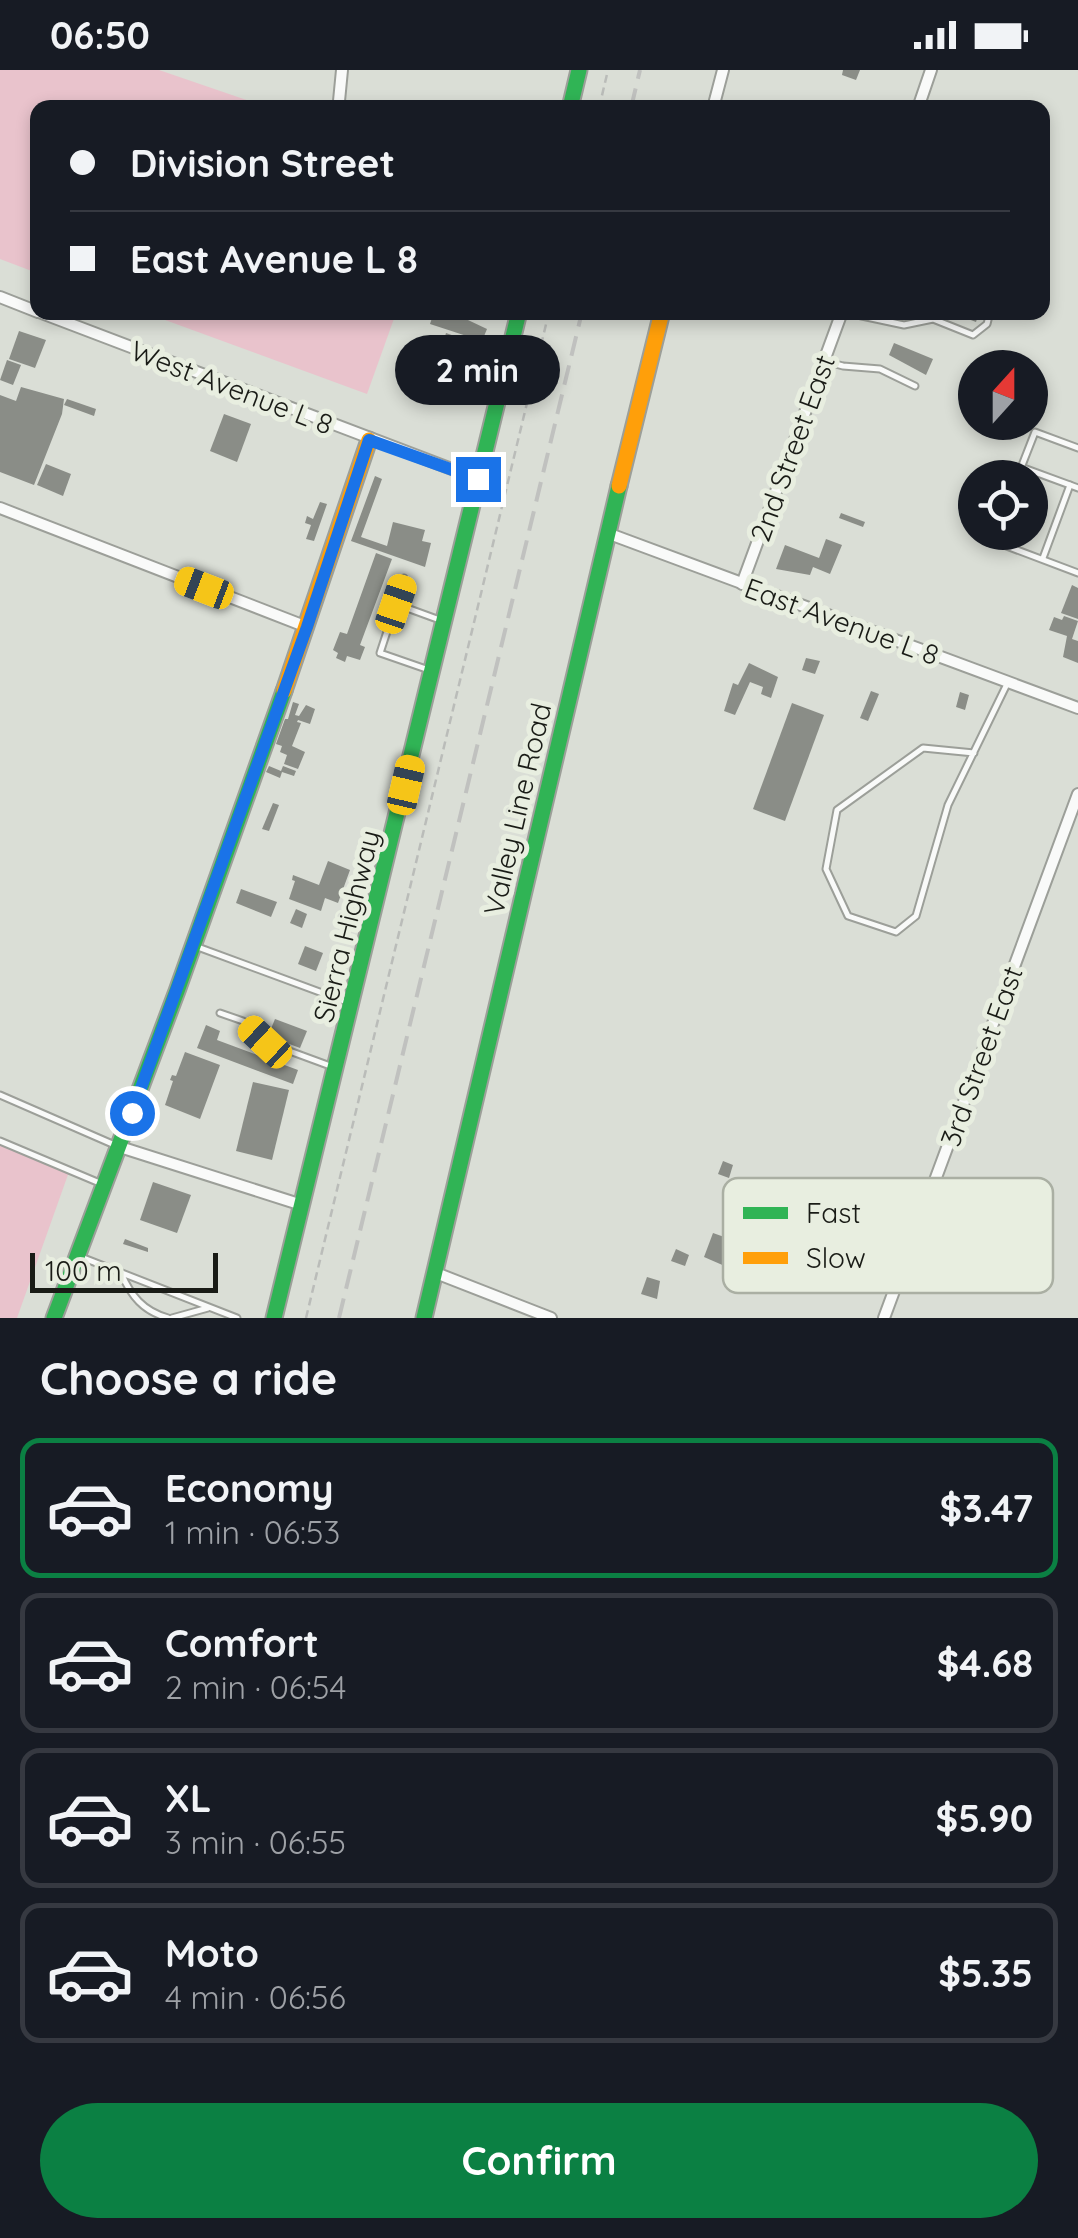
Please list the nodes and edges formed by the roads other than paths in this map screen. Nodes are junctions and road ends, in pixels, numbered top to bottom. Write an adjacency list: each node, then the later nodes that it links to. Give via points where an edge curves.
1 (342, 70): 5 (street)
2 (579, 70): 6 (street)
3 (722, 70): 7 (street)
4 (931, 70): 8 (street)
5 (339, 100)
6 (572, 100)
7 (715, 100)
8 (921, 100)
9 (0, 298): 10 (street, West Avenue L 8)
10 (30, 309)
11 (59, 320): 21 (street, West Avenue L 8)
12 (517, 320): 25 (street, Sierra Highway)
13 (660, 320): 29 (street, Valley Line Road)
14 (840, 320): 19 (street, 2nd Street East)
15 (881, 320): 16 (lane)
16 (921, 320)
17 (942, 320): 18 (lane, via 973,335)
18 (988, 320)
19 (824, 361): 20 (lane, via 880,369); 34 (street, 2nd Street East)
20 (914, 386)
21 (369, 440): 25 (street); 37 (street)
22 (1078, 448): 23 (lane, via 1035,432)
23 (1024, 460)
24 (1048, 477): 26 (lane)
25 (478, 479): 36 (street, Sierra Highway)
26 (1070, 486): 27 (lane); 31 (lane)
27 (1078, 488)
28 (0, 508): 37 (street)
29 (607, 533): 34 (street, East Avenue L 8); 55 (street, Valley Line Road)
30 (1018, 550): 31 (lane)
31 (1043, 559): 32 (lane)
32 (1078, 572)
33 (404, 578): 35 (lane)
34 (742, 584): 39 (street, East Avenue L 8)
35 (396, 604): 36 (lane); 38 (lane, via 380,653)
36 (445, 622): 38 (street, Sierra Highway)
37 (307, 627): 43 (street)
38 (433, 671): 44 (street, Sierra Highway)
39 (1008, 682): 40 (street, East Avenue L 8); 41 (lane)
40 (1078, 708)
41 (974, 753): 41 (lane, via 948,804 916,916 896,932 848,916 826,870 837,810 924,748)
42 (1078, 794): 50 (street, 3rd Street East)
43 (192, 946): 44 (lane); 49 (street)
44 (352, 1003): 46 (street, Sierra Highway)
45 (220, 1013): 46 (lane, via 243,1021 265,1042)
46 (336, 1068): 52 (street, Sierra Highway)
47 (0, 1095): 49 (lane)
48 (0, 1141): 51 (lane)
49 (120, 1147): 51 (street); 52 (street)
50 (936, 1178)
51 (105, 1185): 53 (street)
52 (302, 1205): 61 (street, Sierra Highway)
53 (78, 1256): 54 (lane); 58 (street)
54 (121, 1273): 57 (lane); 59 (lane, via 142,1306)
55 (436, 1273): 62 (street, Valley Line Road); 63 (street)
56 (893, 1293): 64 (street, 3rd Street East)
57 (210, 1307): 59 (lane); 60 (lane)
58 (54, 1318)
59 (170, 1318)
60 (237, 1318)
61 (274, 1318)
62 (424, 1318)
63 (551, 1318)
64 (884, 1318)

